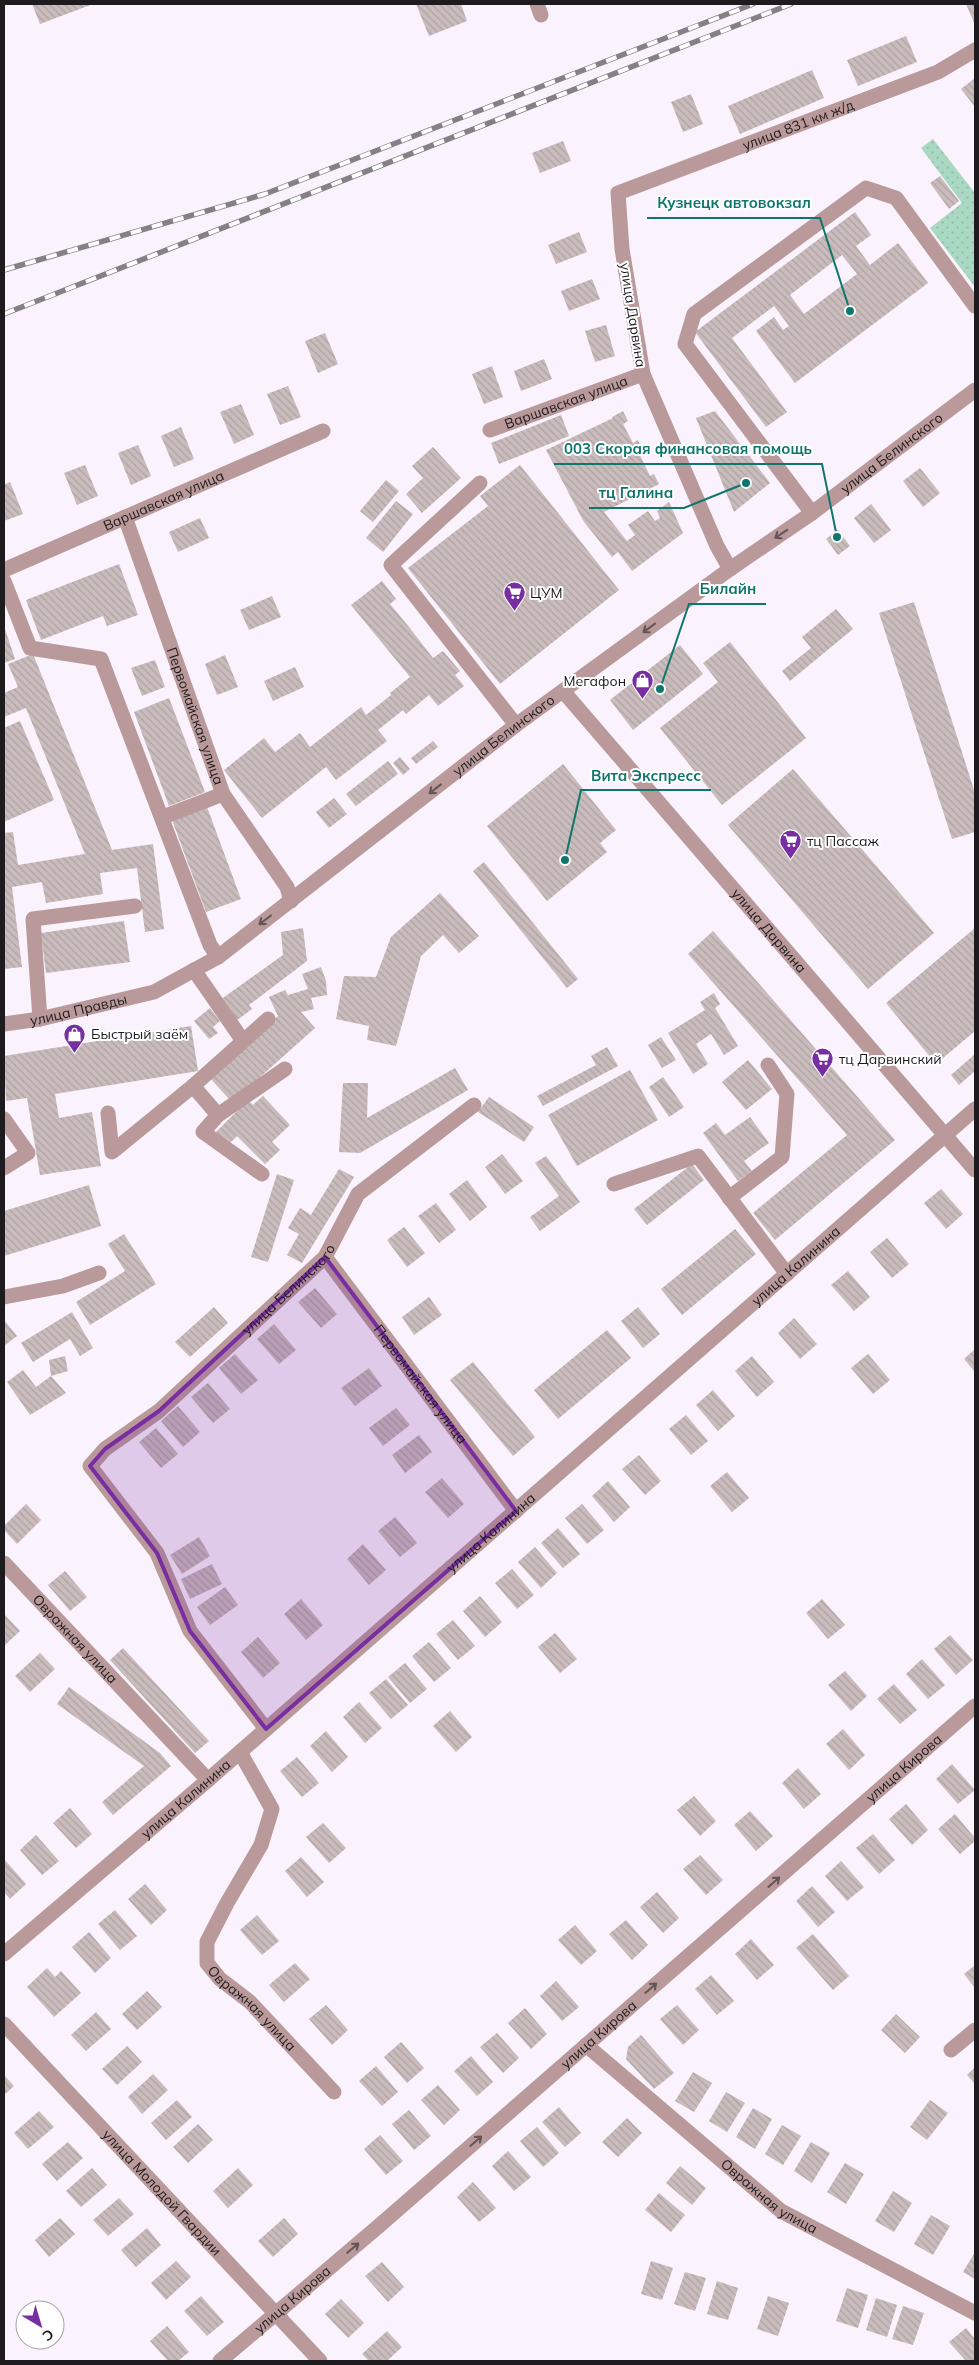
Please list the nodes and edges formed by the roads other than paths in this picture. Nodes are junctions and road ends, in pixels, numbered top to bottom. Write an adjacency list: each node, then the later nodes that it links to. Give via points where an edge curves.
1 (975, 50): 2 (street, улица 831 км ж/д, via 938,72)
2 (618, 193): 4 (street, улица Дарвина, via 622,248)
3 (975, 306): 9 (street, via 896,198 866,188 694,314 685,344)
4 (643, 374): 6 (street, Варшавская улица); 11 (street, улица Дарвина, via 717,546)
5 (975, 390): 9 (street, улица Белинского)
6 (490, 430)
7 (323, 431): 10 (street, Варшавская улица)
8 (480, 483): 15 (street, via 391,565)
9 (812, 513): 11 (street, улица Белинского, one-way to 11)
10 (125, 517): 12 (street, Варшавская улица); 16 (street, Первомайская улица)
11 (730, 569): 14 (street, улица Белинского, one-way to 14)
12 (4, 570)
13 (4, 581): 17 (street, via 30,648 101,659)
14 (563, 691): 15 (street, улица Белинского); 35 (street, улица Дарвина)
15 (516, 726): 18 (street, улица Белинского, one-way to 18)
16 (223, 794): 17 (street); 18 (street, Первомайская улица, via 287,887)
17 (163, 817): 20 (street, via 210,945)
18 (290, 901): 20 (street, улица Белинского, one-way to 20)
19 (135, 906): 23 (street, via 33,918)
20 (218, 957): 21 (street, улица Белинского)
21 (194, 970): 22 (street, улица Белинского); 26 (street)
22 (154, 992): 23 (street, улица Правды)
23 (40, 1019): 25 (street, улица Правды)
24 (268, 1019): 26 (street)
25 (4, 1024)
26 (243, 1041): 29 (street)
27 (768, 1065): 40 (street, via 786,1094 782,1157)
28 (285, 1069): 33 (street)
29 (192, 1086): 32 (street, via 112,1152); 33 (street)
30 (474, 1105): 41 (street, улица Белинского, via 358,1194)
31 (975, 1108): 35 (street, улица Калинина)
32 (108, 1113)
33 (218, 1116): 38 (street, via 203,1132)
34 (4, 1119): 36 (street, via 28,1153)
35 (946, 1135): 37 (street, улица Дарвина); 43 (street, улица Калинина)
36 (4, 1168)
37 (975, 1170)
38 (262, 1174)
39 (614, 1184): 40 (street, via 698,1156)
40 (730, 1198): 43 (street)
41 (325, 1257): 45 (street, Первомайская улица); 48 (street, улица Белинского, via 159,1411 105,1449 90,1466 157,1553 190,1631)
42 (99, 1273): 44 (street, via 63,1286)
43 (787, 1274): 45 (street, улица Калинина)
44 (4, 1297)
45 (516, 1511): 48 (street, улица Калинина)
46 (4, 1563): 50 (street, Овражная улица)
47 (975, 1706): 54 (street, улица Кирова, one-way to 47)
48 (266, 1729): 49 (street, улица Калинина)
49 (240, 1752): 50 (street, улица Калинина); 56 (street, Овражная улица, via 272,1809 261,1846 207,1942 207,1963 220,1980 250,2002)
50 (208, 1780): 51 (street, улица Калинина)
51 (4, 1954)
52 (4, 2024): 57 (street, улица Молодой Гвардии)
53 (975, 2030): 55 (street)
54 (586, 2046): 57 (street, улица Кирова, one-way to 54); 58 (street, Овражная улица, via 781,2212)
55 (951, 2050)
56 (334, 2092)
57 (276, 2313): 59 (street, улица Кирова); 60 (street, улица Молодой Гвардии)
58 (975, 2313)
59 (220, 2361)
60 (320, 2361)

